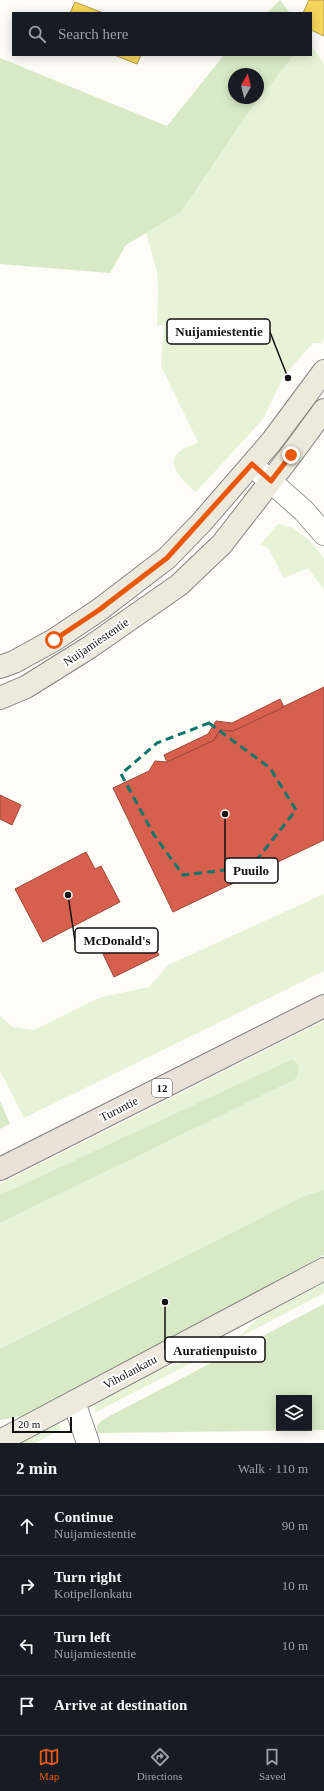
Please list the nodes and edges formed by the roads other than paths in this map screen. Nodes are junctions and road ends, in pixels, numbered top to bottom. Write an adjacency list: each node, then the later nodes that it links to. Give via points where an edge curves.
1 (324, 371): 3 (main road, Nuijamiestentie)
2 (324, 410): 4 (main road, Nuijamiestentie)
3 (252, 464): 4 (street); 6 (main road, Nuijamiestentie, via 167,558 99,610 54,640)
4 (271, 481): 5 (street, via 304,511); 7 (main road, Nuijamiestentie, via 222,544 179,585 26,688)
5 (324, 534)
6 (0, 667)
7 (0, 698)
8 (324, 1006): 9 (highway, Turuntie / 12)
9 (0, 1169)
10 (324, 1269): 11 (main road, Viholankatu)
11 (74, 1402): 12 (main road, Viholankatu); 13 (street)
12 (0, 1441)
13 (88, 1443)

